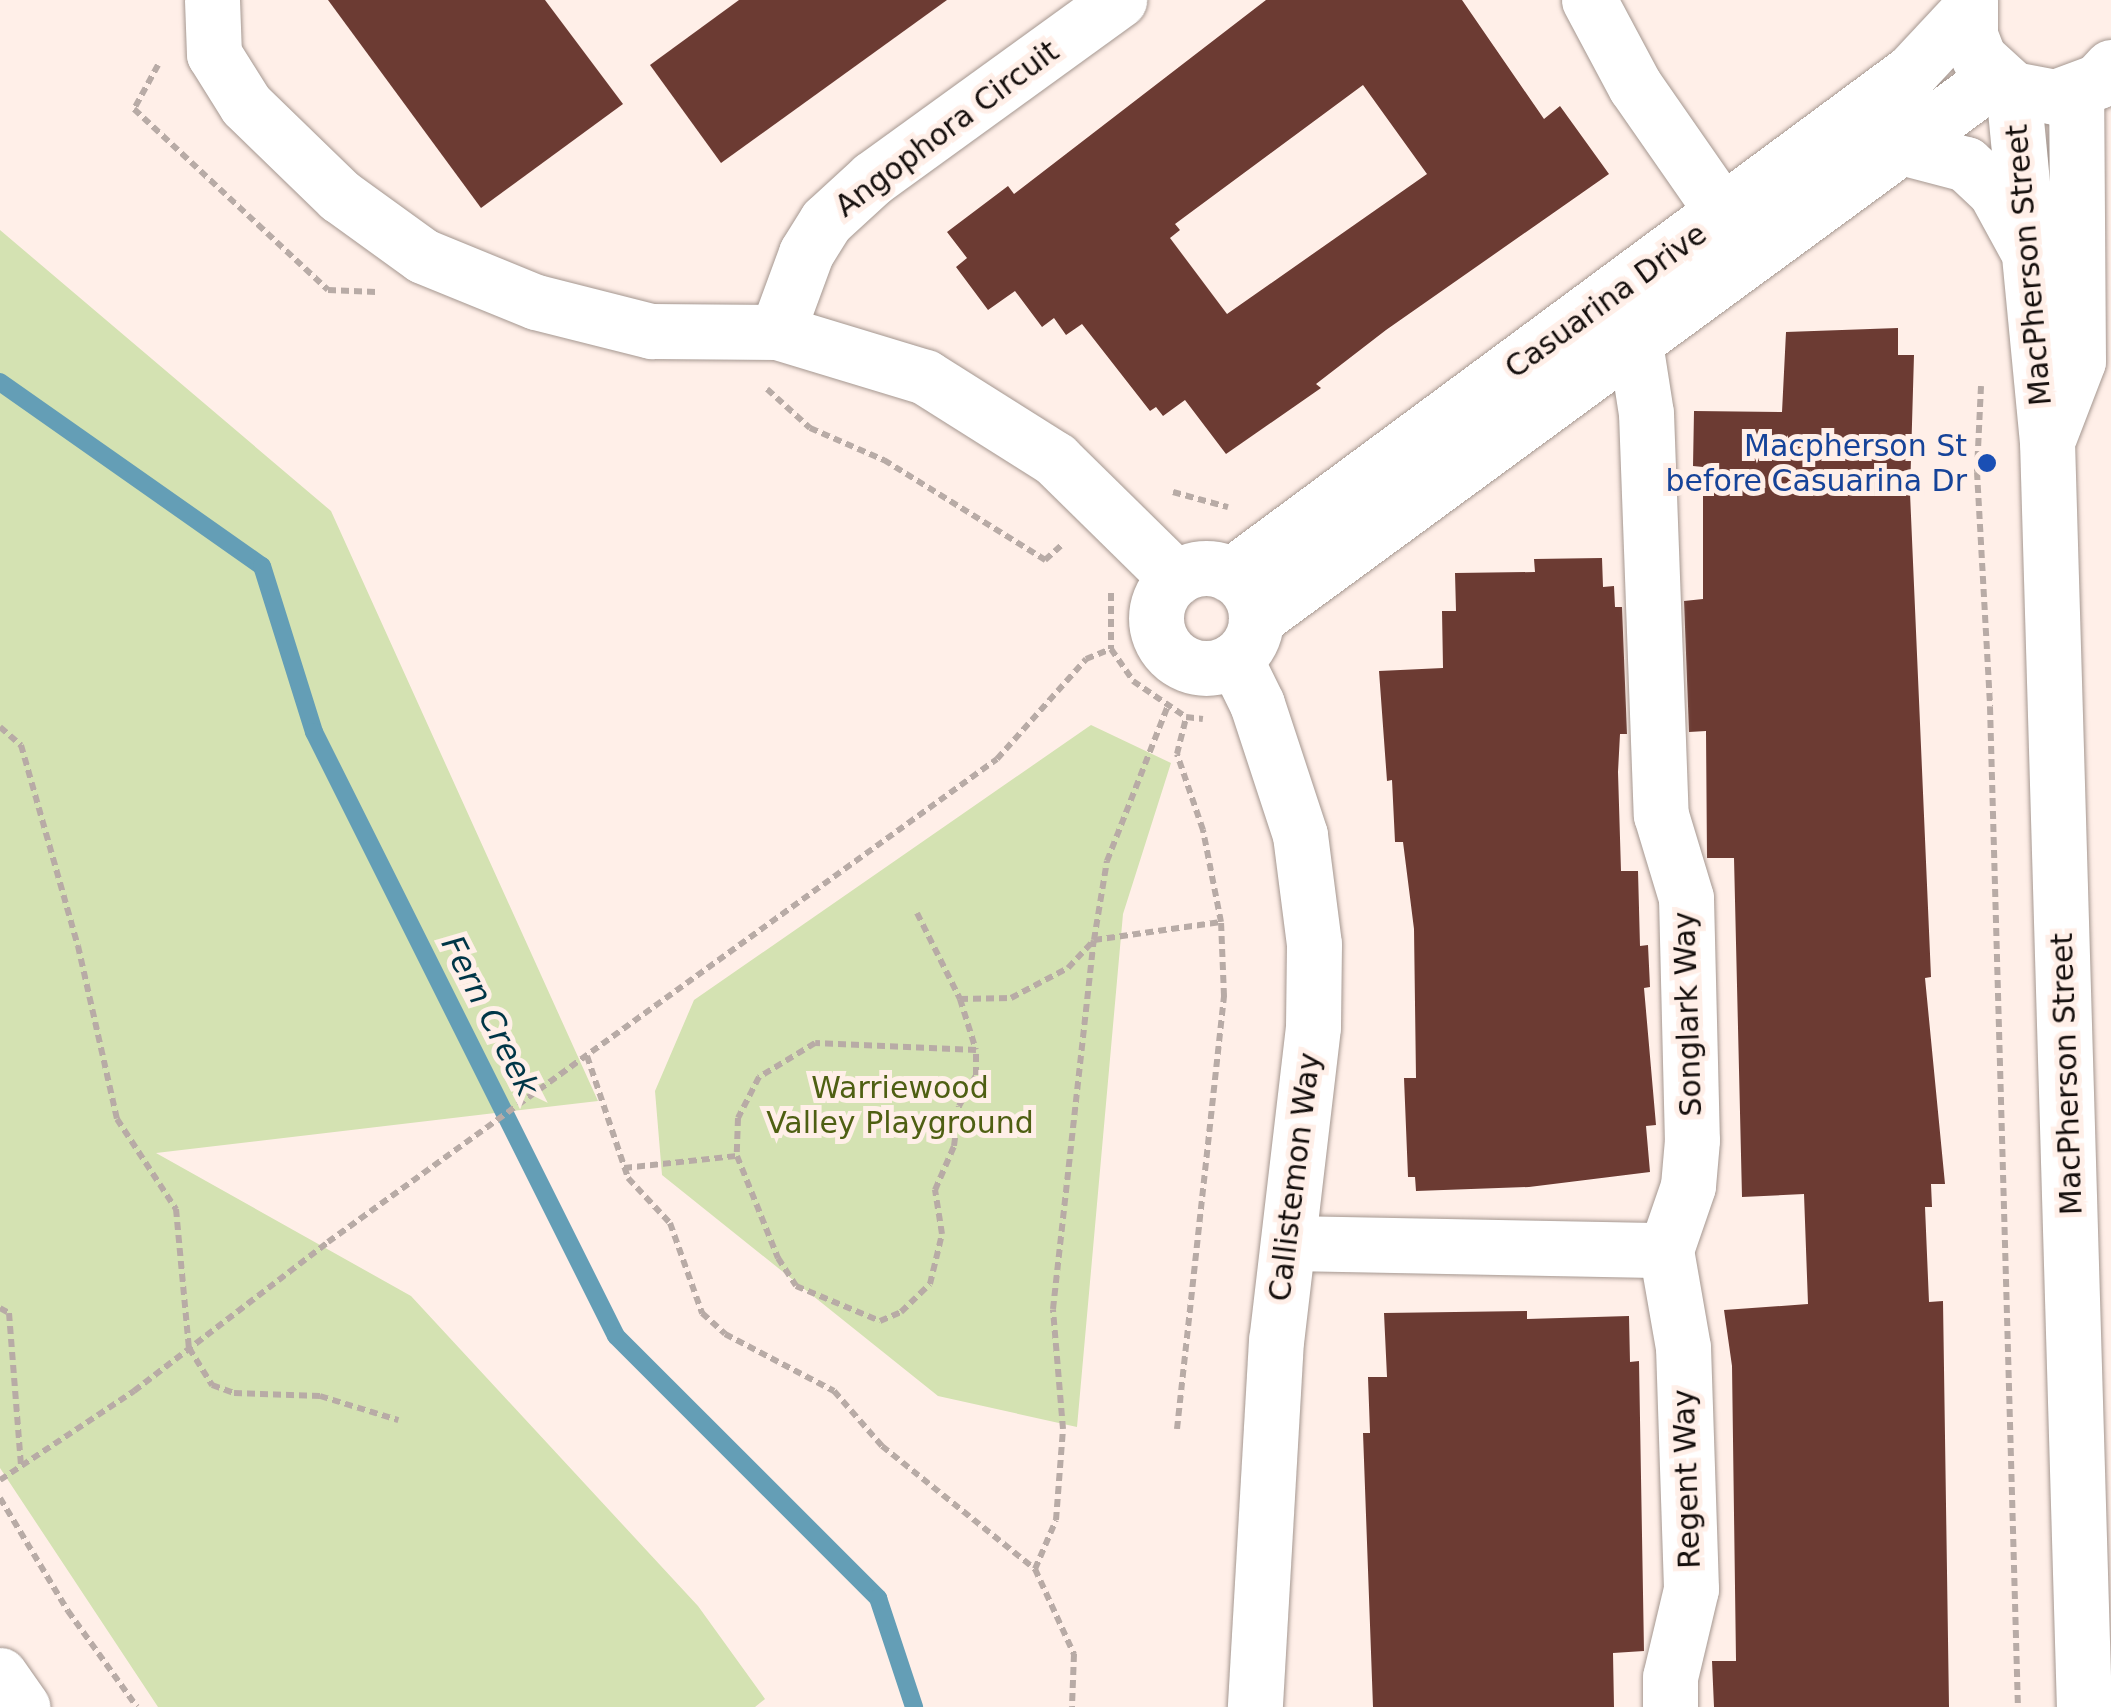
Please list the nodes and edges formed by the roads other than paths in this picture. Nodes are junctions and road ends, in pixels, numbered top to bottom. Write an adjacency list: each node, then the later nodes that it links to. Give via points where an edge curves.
1 (212, 0): 10 (street, via 214,54 246,105 340,196 424,256 536,302 651,331)
2 (1119, 0): 10 (street, Angophora Circuit, via 873,178 826,222 806,254)
3 (1589, 0): 8 (street, via 1635,86)
4 (1969, 5): 6 (street, via 1980,58); 8 (street, Casuarina Drive, via 1912,70)
5 (2093, 79): 6 (street, via 2034,96); 12 (street, MacPherson Street, via 2078,360)
6 (2004, 83): 7 (street, Casuarina Drive); 9 (street, MacPherson Street)
7 (1901, 146): 9 (street, via 1966,164 1995,192); 11 (street, Casuarina Drive)
8 (1724, 214): 14 (street, Casuarina Drive)
9 (2025, 246): 12 (street, MacPherson Street)
10 (778, 332): 13 (street, via 924,377 1055,458)
11 (1636, 343): 14 (street, Casuarina Drive); 16 (street, Songlark Way, via 1646,413 1661,815 1686,898 1692,1140 1688,1186)
12 (2047, 441): 21 (street, MacPherson Street)
13 (1176, 578): 14 (street, via 1203,568); 14 (street, via 1158,606 1161,640 1171,654 1202,668)
14 (1241, 618): 15 (street, Callistemon Way, via 1257,704 1300,835 1314,944 1313,1027)
15 (1291, 1242): 16 (street); 19 (street, Callistemon Way, via 1276,1340)
16 (1666, 1250): 20 (street, Regent Way, via 1683,1346 1691,1590 1670,1677)
17 (0, 1675): 18 (street)
18 (22, 1707)
19 (1254, 1707)
20 (1670, 1707)
21 (2084, 1707)

